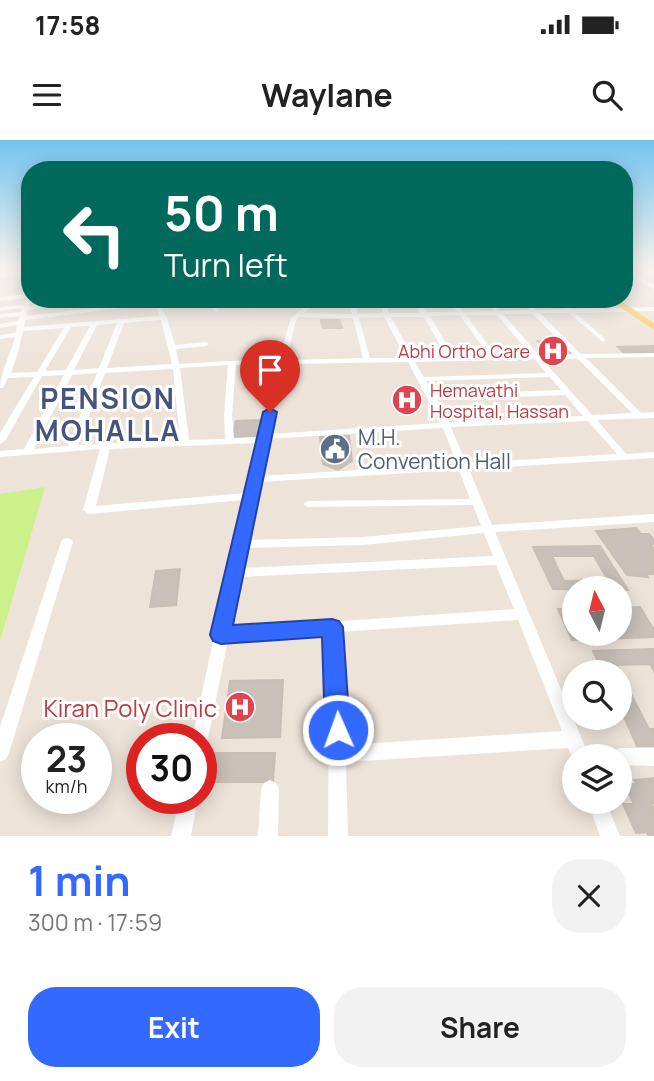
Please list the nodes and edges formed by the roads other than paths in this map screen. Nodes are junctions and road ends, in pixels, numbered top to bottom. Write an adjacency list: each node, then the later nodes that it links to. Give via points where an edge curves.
1 (1, 299): 18 (street)
2 (43, 308): 18 (street)
3 (69, 308): 18 (street)
4 (159, 308): 29 (street)
5 (216, 308): 19 (street)
6 (306, 308): 23 (street)
7 (353, 308): 27 (street)
8 (385, 308): 28 (street)
9 (421, 308): 25 (street)
10 (457, 308): 24 (street)
11 (494, 308): 22 (street)
12 (532, 308): 21 (street)
13 (567, 308): 20 (street)
14 (625, 308): 17 (main road)
15 (0, 309): 18 (street)
16 (654, 309): 17 (street)
17 (628, 310): 20 (street); 34 (main road)
18 (25, 311): 26 (street); 32 (street); 33 (street); 35 (street); 39 (street)
19 (217, 311)
20 (570, 311): 21 (street); 36 (street)
21 (536, 312): 22 (street); 40 (street)
22 (498, 313): 24 (street); 43 (street)
23 (298, 314): 27 (street); 48 (street)
24 (461, 314): 25 (street); 44 (street)
25 (425, 315): 28 (street); 45 (street)
26 (0, 316)
27 (354, 316): 28 (street); 47 (street)
28 (387, 316): 46 (street)
29 (164, 318): 30 (street); 38 (street)
30 (121, 322): 31 (street); 51 (street)
31 (95, 323): 32 (street); 52 (street)
32 (69, 325): 54 (street)
33 (0, 326)
34 (654, 327)
35 (0, 337)
36 (603, 340)
37 (206, 344): 38 (street)
38 (171, 347): 50 (street)
39 (15, 355): 42 (street); 53 (street)
40 (576, 355): 41 (street); 43 (street); 61 (street)
41 (654, 355)
42 (0, 356)
43 (535, 356): 44 (street); 55 (street)
44 (493, 357): 45 (street)
45 (451, 358): 46 (street)
46 (412, 359): 47 (street); 56 (street)
47 (367, 360): 48 (street)
48 (284, 361): 49 (street); 64 (street)
49 (232, 363): 50 (street); 66 (street)
50 (175, 367): 51 (street); 67 (street)
51 (102, 370): 52 (street); 69 (street)
52 (70, 372): 54 (street); 70 (street)
53 (5, 373): 54 (street); 57 (street)
54 (40, 374): 65 (street)
55 (552, 375): 56 (street); 58 (street)
56 (424, 379): 59 (street)
57 (0, 385)
58 (567, 392): 59 (street); 62 (street)
59 (433, 398): 63 (street)
60 (654, 415): 61 (street)
61 (639, 416): 62 (street)
62 (589, 417): 63 (street); 73 (street)
63 (446, 425): 64 (street); 74 (street)
64 (263, 439): 66 (street); 75 (street)
65 (0, 441)
66 (230, 442): 67 (street)
67 (185, 444): 68 (street)
68 (106, 446): 69 (street); 76 (street, via 89,510)
69 (72, 448): 70 (street)
70 (28, 452): 71 (street)
71 (0, 454)
72 (654, 455): 73 (street)
73 (625, 458): 74 (street)
74 (462, 466): 75 (street); 77 (street)
75 (254, 480): 76 (street)
76 (251, 496): 82 (street)
77 (477, 502): 78 (street); 80 (street)
78 (308, 505)
79 (654, 518): 80 (street)
80 (488, 529): 82 (street, via 363,541); 83 (street)
81 (67, 542): 91 (street)
82 (241, 544): 84 (street)
83 (500, 560): 84 (street); 85 (street)
84 (234, 573): 87 (street)
85 (522, 614): 86 (street); 89 (street)
86 (332, 627): 87 (street); 92 (street)
87 (221, 635): 88 (street)
88 (203, 723)
89 (573, 739): 90 (street); 92 (street)
90 (575, 744)
91 (1, 746)
92 (338, 754): 100 (street)
93 (632, 757): 94 (street)
94 (654, 757)
95 (270, 789): 99 (street)
96 (185, 814): 98 (street)
97 (602, 814): 101 (street)
98 (181, 836)
99 (268, 836)
100 (338, 836)
101 (610, 836)

